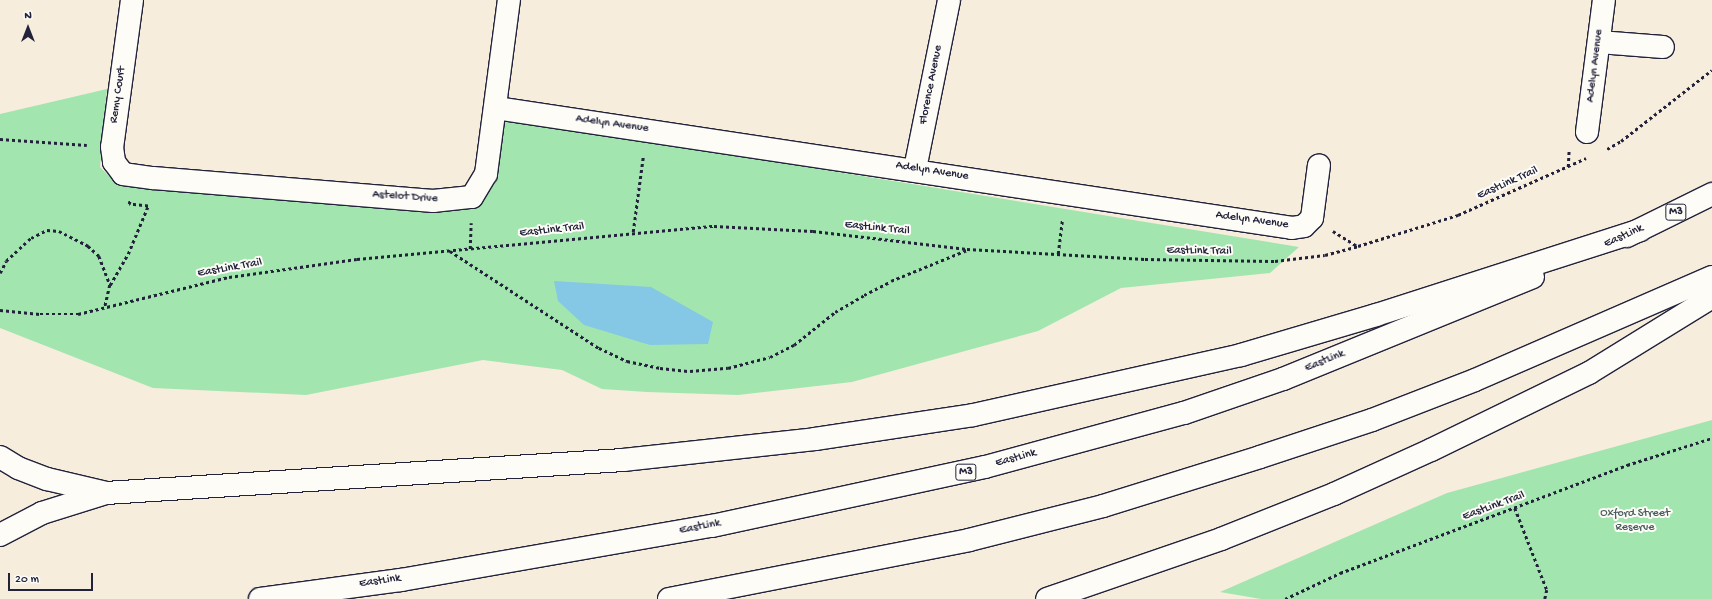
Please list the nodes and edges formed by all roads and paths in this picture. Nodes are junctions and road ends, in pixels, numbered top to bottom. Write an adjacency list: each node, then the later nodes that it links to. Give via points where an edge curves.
1 (132, 0): 12 (main road, Remy Court)
2 (509, 0): 8 (main road, Astelot Drive)
3 (949, 0): 16 (main road, Florence Avenue)
4 (1604, 0): 5 (main road, Adelyn Avenue)
5 (1599, 42): 6 (main road); 10 (main road, Adelyn Avenue)
6 (1663, 46)
7 (1712, 70): 13 (path, via 1621,141)
8 (496, 108): 9 (main road, Adelyn Avenue); 17 (main road, Astelot Drive, via 486,174 472,197 433,201)
9 (647, 130): 16 (main road, Adelyn Avenue); 21 (path)
10 (1588, 132)
11 (0, 140): 12 (path)
12 (112, 147): 17 (main road, Remy Court, via 114,162 123,174)
13 (1599, 152)
14 (1593, 155): 24 (path, EastLink Trail, via 1458,215 1325,254 1275,261 1238,262)
15 (1319, 165): 18 (main road, Adelyn Avenue, via 1312,218 1304,226 1292,228)
16 (916, 169): 18 (main road, Adelyn Avenue)
17 (136, 176): 27 (path, via 129,204 148,206 128,254)
18 (1066, 192): 24 (path)
19 (1712, 194): 20 (main road, EastLink / M3)
20 (1640, 230): 33 (main road, via 1275,345 1122,383 973,415 815,439 638,458); 36 (main road, EastLink / M3, via 1506,290 1283,379 1184,413 1067,446 863,495 712,526 401,580)
21 (633, 232): 22 (path, EastLink Trail, via 714,226 761,227); 23 (path, EastLink Trail)
22 (967, 249): 23 (path, via 891,280 835,312 794,345 770,357 728,368 690,371 627,361 599,348); 24 (path, EastLink Trail)
23 (450, 251): 29 (path, EastLink Trail, via 357,259 229,277)
24 (1058, 254)
25 (0, 273): 27 (path, via 6,261 31,238 47,230 59,231 88,246 99,256)
26 (1712, 277): 37 (main road, via 1475,380 1372,420 1103,506 969,540)
27 (110, 285): 29 (path)
28 (1712, 297): 38 (main road, via 1589,373 1432,450 1334,494 1221,539)
29 (105, 306): 30 (path, EastLink Trail, via 78,314)
30 (0, 310)
31 (1712, 438): 34 (path, EastLink Trail, via 1627,465)
32 (0, 457): 33 (main road, via 18,468 47,479)
33 (106, 493): 35 (main road, via 42,513)
34 (1515, 508): 39 (path, EastLink Trail, via 1340,573); 40 (path, via 1547,590)
35 (0, 535)
36 (260, 599)
37 (669, 599)
38 (1048, 599)
39 (1285, 599)
40 (1544, 599)

